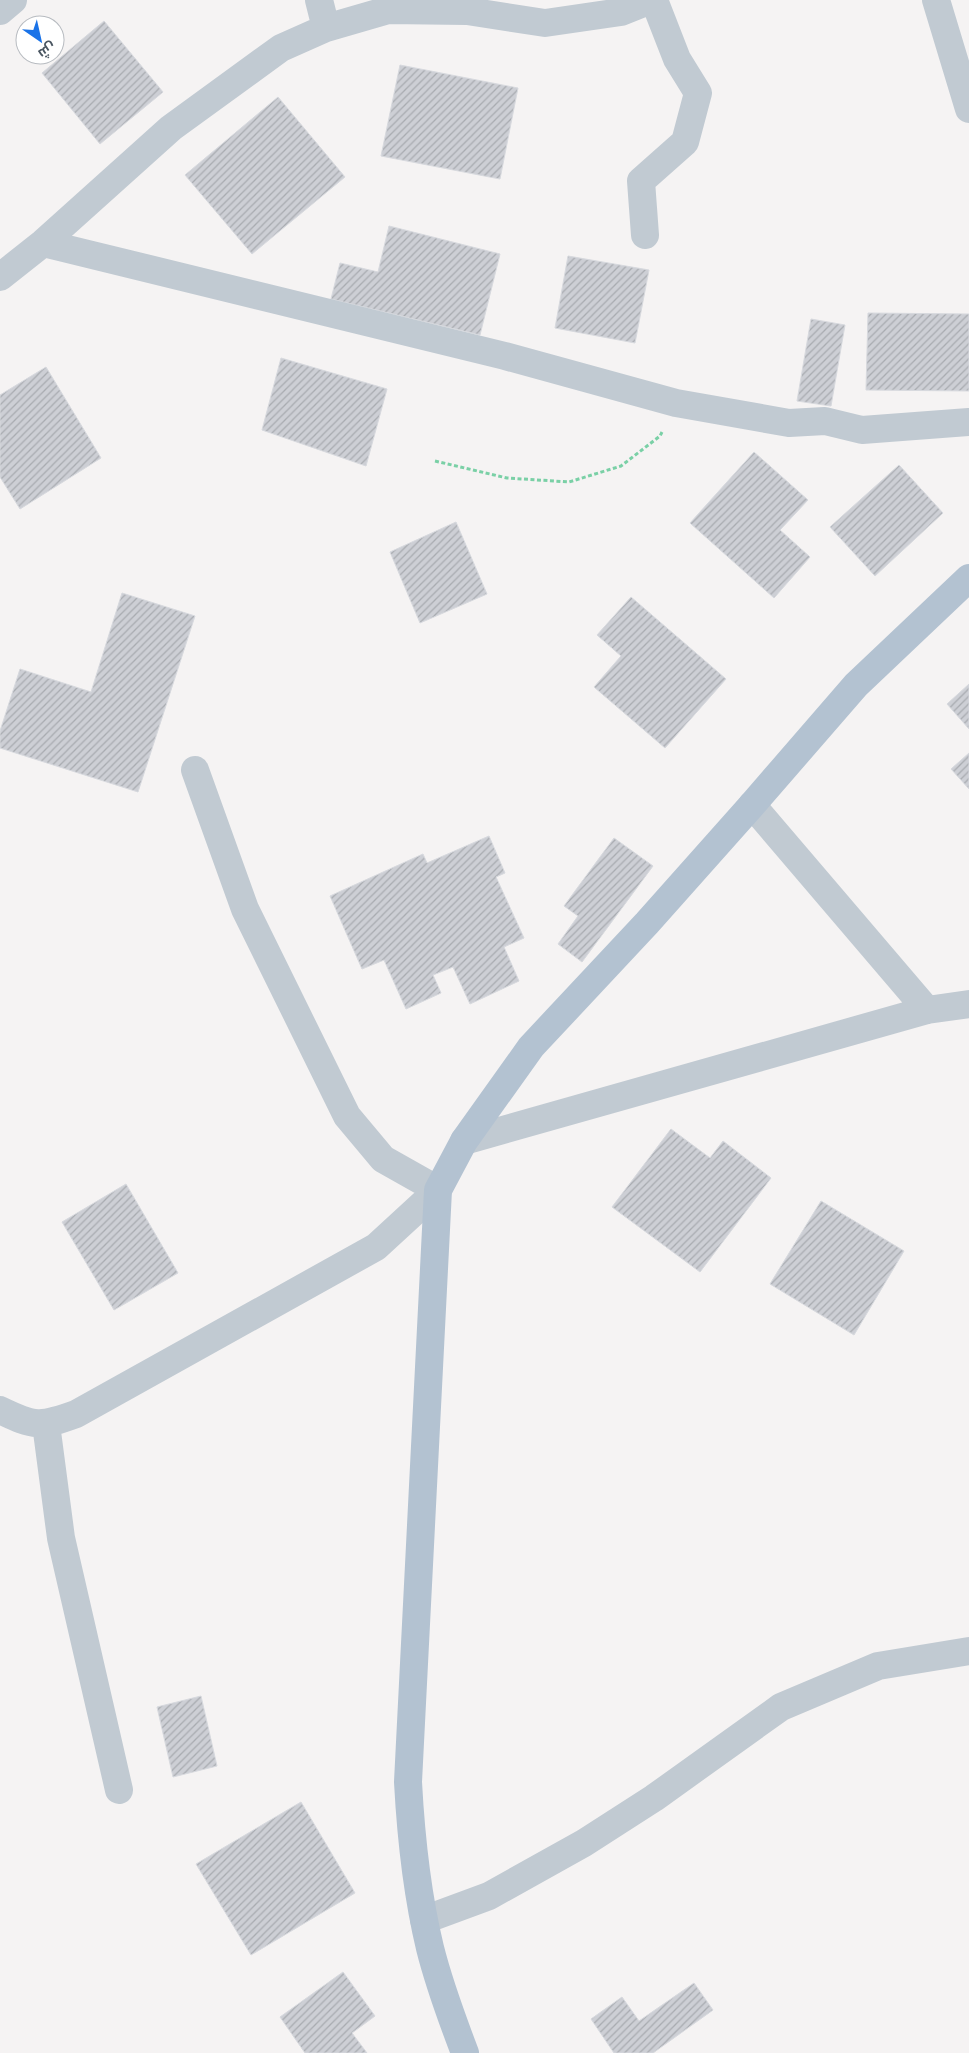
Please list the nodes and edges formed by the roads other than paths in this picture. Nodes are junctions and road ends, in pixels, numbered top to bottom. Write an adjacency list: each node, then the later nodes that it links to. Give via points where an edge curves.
1 (13, 0): 5 (street)
2 (318, 0): 6 (street)
3 (653, 0): 6 (street, via 621,12 544,23 467,11 388,10); 8 (street, via 677,59 698,93 685,142 642,181)
4 (936, 0): 7 (street)
5 (0, 11)
6 (326, 28): 9 (street, via 281,48 171,128)
7 (969, 109)
8 (645, 235)
9 (43, 243): 10 (street); 11 (street, via 505,356 676,403 789,423 825,421 862,430)
10 (0, 277)
11 (969, 422)
12 (969, 578): 14 (main road, via 856,685)
13 (195, 770): 18 (street, via 245,909 347,1116 383,1159)
14 (752, 805): 16 (street); 17 (main road, via 531,1047)
15 (969, 1004): 16 (street)
16 (927, 1010): 17 (street)
17 (464, 1141): 18 (main road)
18 (438, 1190): 20 (street, via 376,1248 76,1414); 23 (main road, via 408,1782 411,1831)
19 (0, 1410): 20 (street, via 24,1422)
20 (46, 1424): 22 (street, via 61,1538)
21 (969, 1652): 23 (street, via 878,1666 781,1707 654,1798 577,1848 489,1896)
22 (119, 1790)
23 (424, 1920): 24 (main road)
24 (465, 2053)

